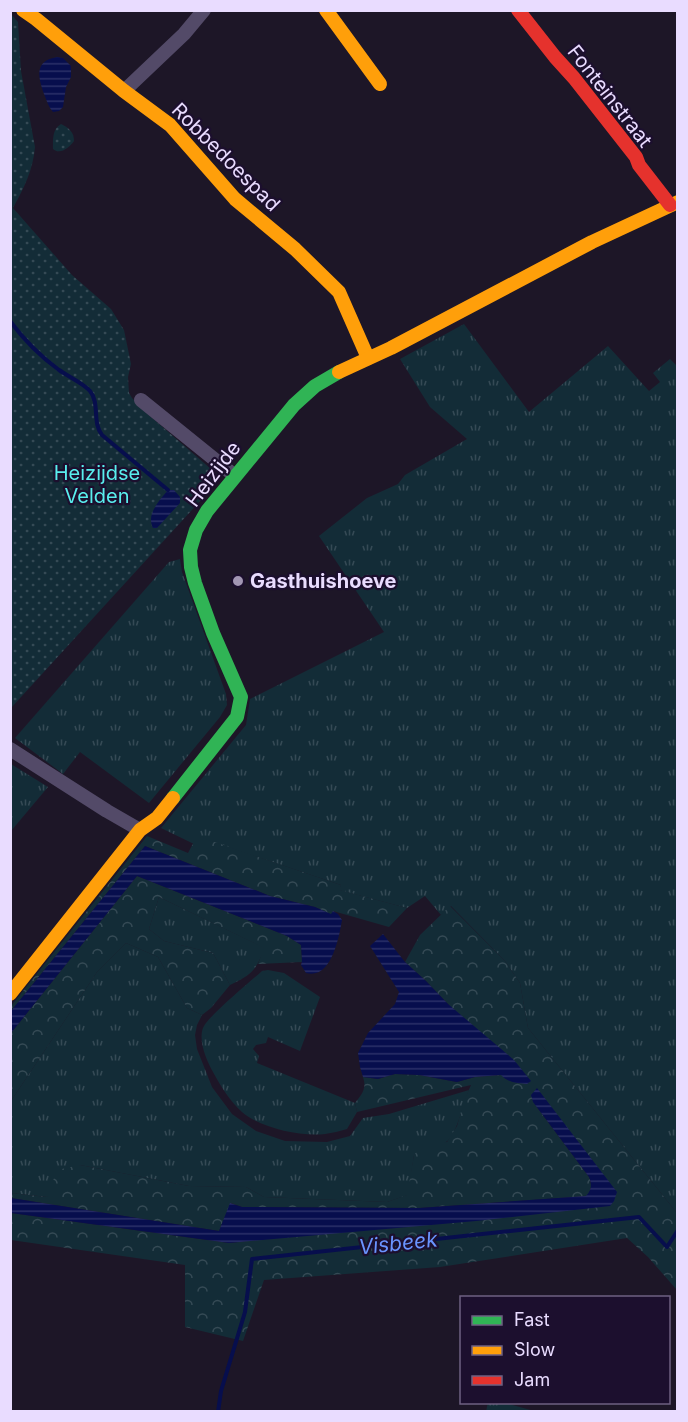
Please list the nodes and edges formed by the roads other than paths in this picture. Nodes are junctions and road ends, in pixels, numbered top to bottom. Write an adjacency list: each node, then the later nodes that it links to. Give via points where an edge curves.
1 (22, 10): 5 (street, Robbedoespad)
2 (204, 10): 7 (street)
3 (326, 10): 6 (street)
4 (518, 10): 8 (street, Fonteinstraat)
5 (37, 15): 7 (street, Robbedoespad)
6 (380, 84)
7 (124, 91): 9 (street, Robbedoespad, via 170,125 235,199 339,292)
8 (674, 204): 9 (street, Heizijde)
9 (368, 358): 11 (street, Heizijde, via 315,386 294,405)
10 (141, 400): 11 (street)
11 (235, 476): 13 (street, Heizijde, via 200,522 192,540 190,559 213,633 241,697 237,717 157,818)
12 (10, 749): 13 (street)
13 (140, 830): 14 (street, Heizijde)
14 (10, 994)

